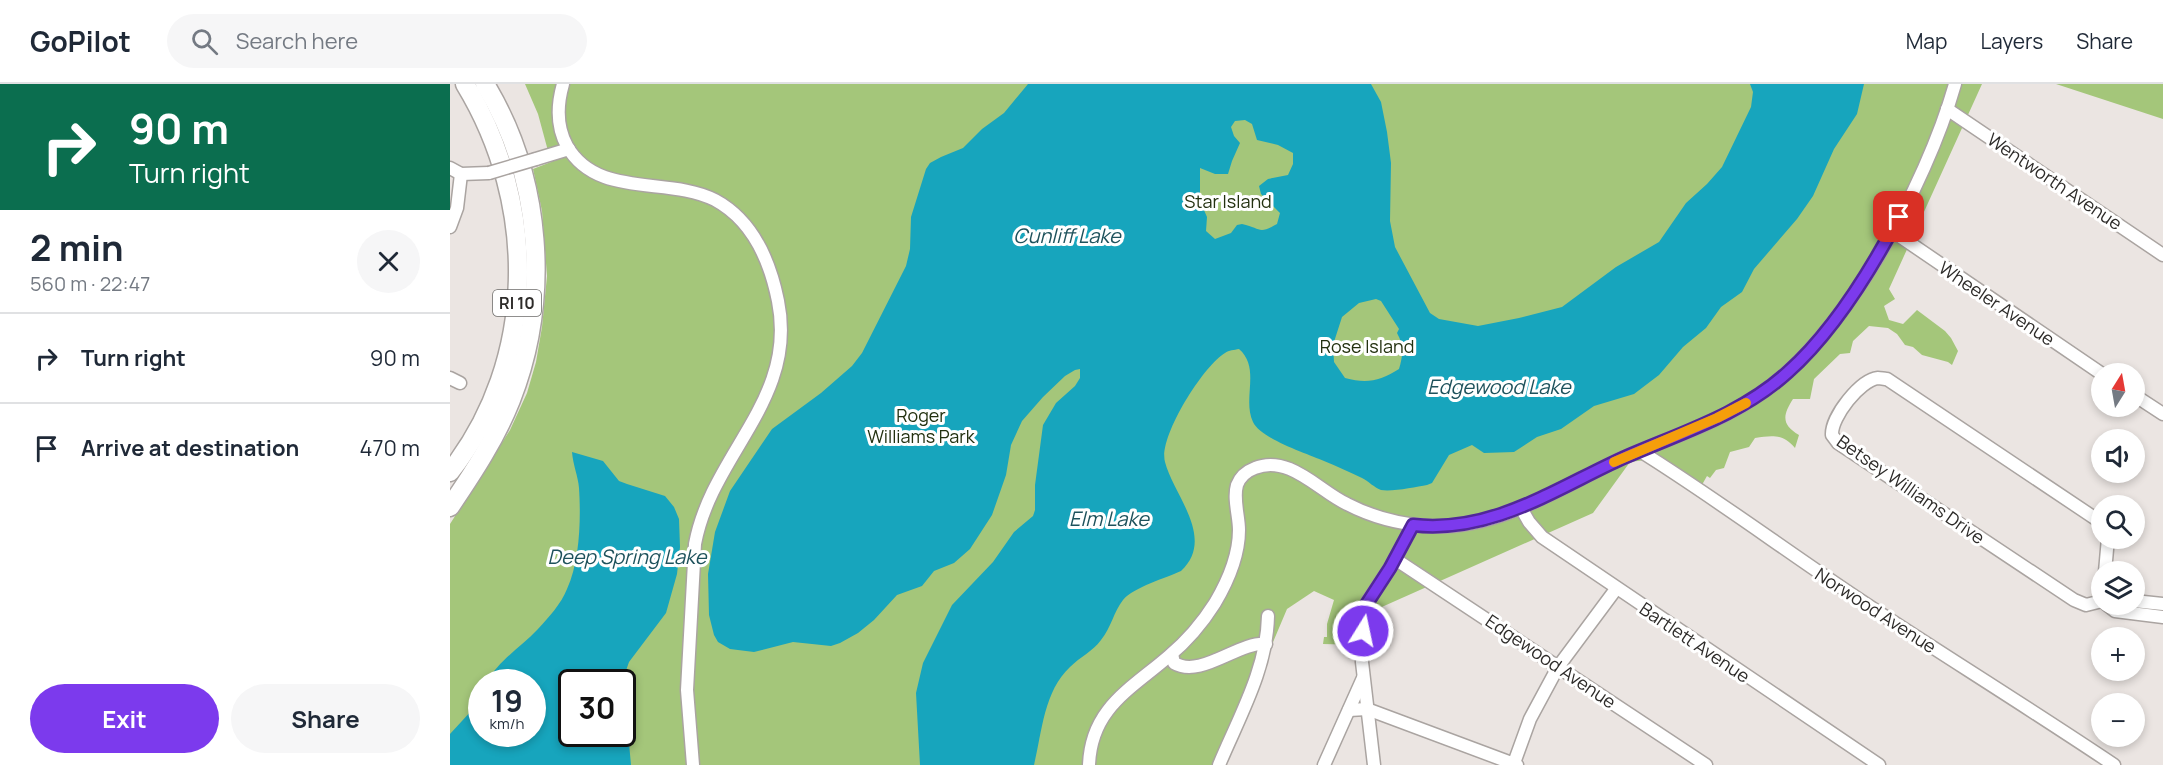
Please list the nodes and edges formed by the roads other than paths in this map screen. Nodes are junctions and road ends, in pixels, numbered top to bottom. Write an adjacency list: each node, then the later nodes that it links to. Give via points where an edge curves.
1 (465, 84): 18 (highway, RI 10, via 493,139 508,183 519,274 512,335 500,380 475,436)
2 (485, 84): 8 (highway, RI 10)
3 (499, 84): 8 (highway)
4 (563, 84): 7 (street, via 559,119)
5 (1955, 84): 6 (street)
6 (1947, 109): 11 (street); 12 (street, Wentworth Avenue)
7 (569, 149): 8 (street); 40 (street, via 585,166 608,178 687,191 725,206 757,243 778,301 781,341 774,378 713,489 697,534 687,682)
8 (528, 160): 9 (street, bridge, via 489,173); 17 (highway, RI 10, via 536,282 532,322 511,400)
9 (456, 171): 10 (street, via 457,208)
10 (450, 227)
11 (1892, 231): 13 (street, Wheeler Avenue); 16 (street, via 1841,311 1786,375 1736,409)
12 (2163, 255)
13 (2091, 367)
14 (2145, 402): 15 (street)
15 (2163, 414)
16 (1640, 451): 21 (street); 46 (street, Norwood Avenue)
17 (473, 471): 19 (highway, RI 10); 20 (highway)
18 (450, 472)
19 (450, 500)
20 (450, 507)
21 (1521, 508): 23 (street, via 1455,525); 25 (street, Bartlett Avenue, via 1542,537)
22 (2091, 516): 27 (street, Betsey Williams Drive, via 1887,380 1877,378 1862,386 1832,425 1832,435 1838,442 2074,600)
23 (1413, 525): 24 (street); 33 (street, via 1351,507 1287,468 1268,465 1251,470 1237,487 1238,538 1226,582 1208,613)
24 (1395, 559): 34 (street, Edgewood Avenue); 35 (street, via 1365,609)
25 (1616, 589): 34 (street); 39 (street, Bartlett Avenue)
26 (2145, 602): 28 (street)
27 (2091, 603)
28 (2163, 604)
29 (2145, 615): 31 (street)
30 (1268, 616): 32 (street)
31 (2163, 617)
32 (1266, 644): 33 (street, via 1257,643 1190,667 1174,663); 42 (street)
33 (1172, 654): 41 (street, via 1109,707 1094,734)
34 (1558, 667): 38 (street, via 1530,719); 45 (street, Edgewood Avenue)
35 (1364, 676): 36 (street); 37 (street)
36 (1367, 709): 37 (street); 38 (street); 44 (street)
37 (1349, 710): 43 (street)
38 (1516, 764)
39 (1875, 764)
40 (693, 765)
41 (1089, 765)
42 (1219, 765)
43 (1324, 765)
44 (1374, 765)
45 (1706, 765)
46 (2114, 765)

